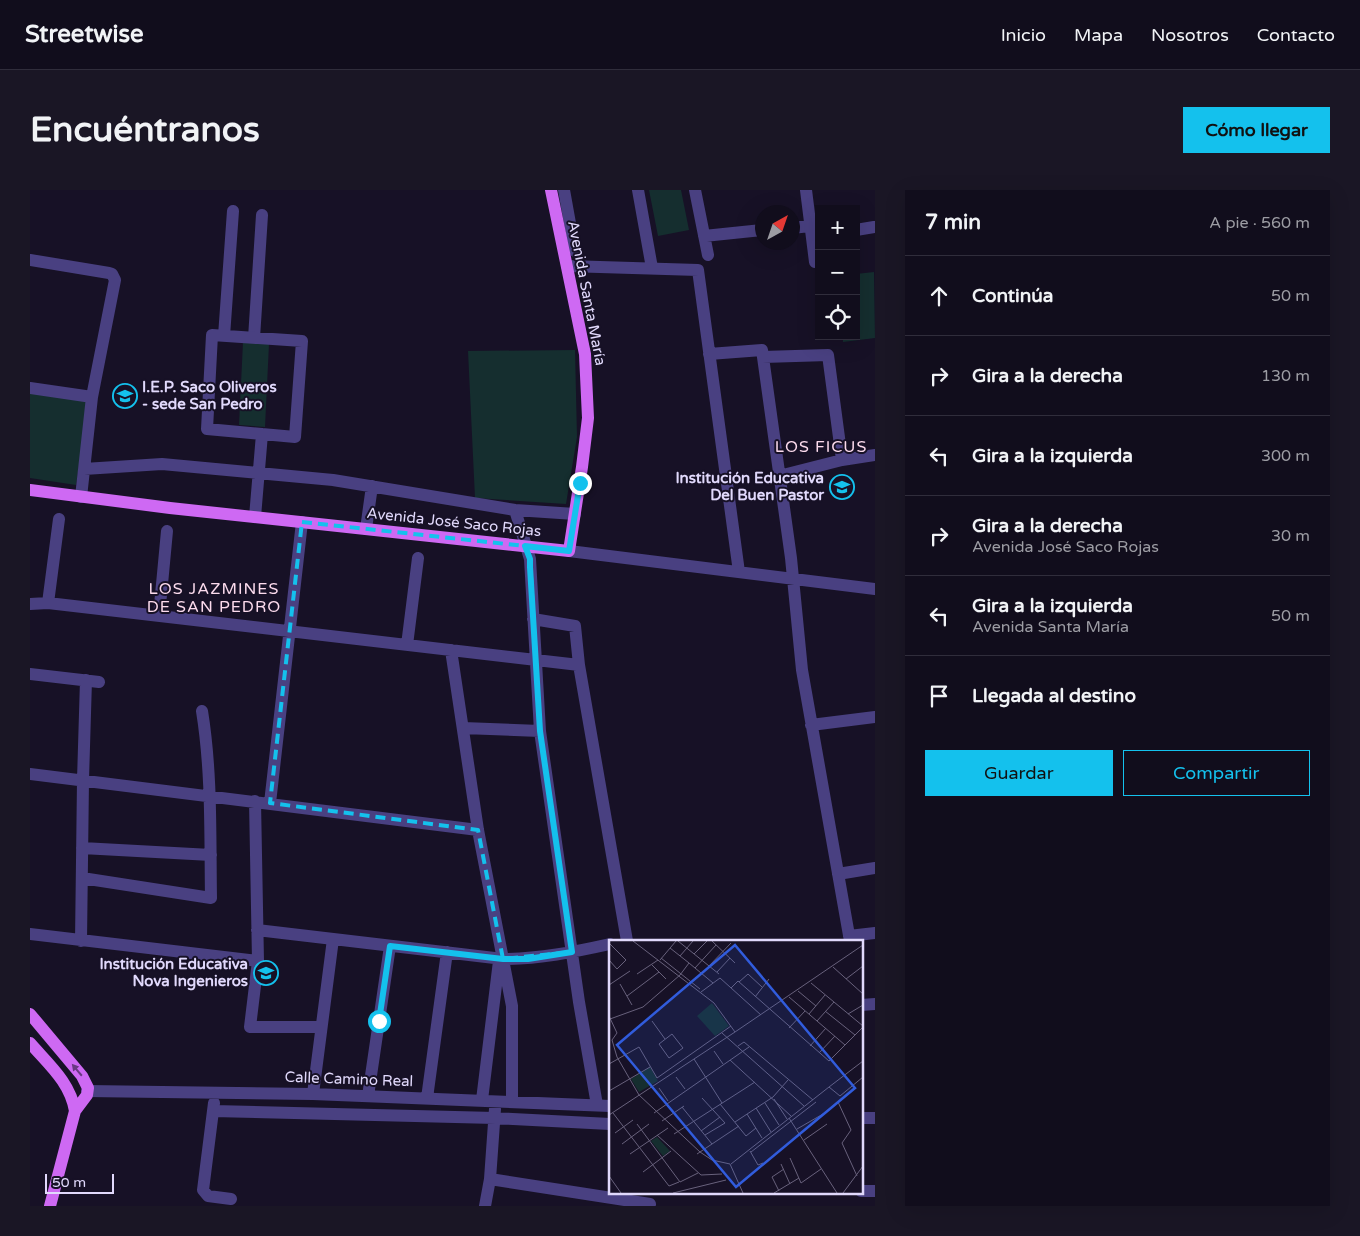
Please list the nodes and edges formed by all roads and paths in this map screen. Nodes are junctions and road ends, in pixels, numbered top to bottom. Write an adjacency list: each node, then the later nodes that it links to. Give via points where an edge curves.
1 (551, 190): 18 (main road, Avenida Santa María)
2 (564, 190): 14 (street)
3 (638, 190): 19 (street)
4 (695, 190): 13 (street)
5 (806, 190): 12 (street)
6 (233, 211): 20 (street)
7 (262, 215): 21 (street)
8 (874, 227): 10 (street)
9 (800, 229): 12 (street)
10 (860, 229)
11 (755, 231): 13 (street)
12 (814, 232): 17 (street)
13 (704, 236): 15 (street)
14 (575, 251)
15 (708, 255)
16 (30, 260): 25 (street, via 109,273 114,277)
17 (815, 262)
18 (567, 266): 19 (street); 36 (main road, Avenida Santa María, via 585,354 588,418)
19 (652, 268): 22 (street, via 698,270)
20 (224, 336): 21 (street); 26 (street, via 212,336 207,429)
21 (254, 338): 26 (street, via 302,341 295,437)
22 (709, 354): 23 (street, via 762,350); 45 (street)
23 (763, 357): 28 (street, via 828,354); 31 (street)
24 (30, 388): 25 (street)
25 (92, 397): 29 (street)
26 (262, 434): 30 (street)
27 (875, 455): 28 (street)
28 (842, 460): 31 (street)
29 (84, 469): 30 (street, via 162,464); 34 (street)
30 (259, 474): 32 (street); 37 (street)
31 (779, 476): 46 (street)
32 (372, 486): 35 (street); 40 (street)
33 (30, 490): 34 (main road, Avenida José Saco Rojas)
34 (81, 497): 37 (main road, Avenida José Saco Rojas)
35 (515, 510): 36 (street); 42 (street)
36 (575, 514): 43 (main road, Avenida Santa María)
37 (255, 517): 39 (main road, Avenida José Saco Rojas)
38 (59, 519): 48 (street)
39 (302, 522): 40 (main road, Avenida José Saco Rojas); 52 (street)
40 (366, 529): 42 (main road, Avenida José Saco Rojas)
41 (168, 532): 50 (street)
42 (525, 546): 43 (main road, Avenida José Saco Rojas); 51 (street, via 530,559)
43 (569, 551): 45 (street, Avenida José Saco Rojas)
44 (418, 558): 53 (street)
45 (739, 572): 46 (street, Avenida José Saco Rojas)
46 (793, 578): 47 (street, Avenida José Saco Rojas); 60 (street)
47 (875, 588)
48 (48, 603): 49 (street); 50 (street)
49 (30, 604)
50 (159, 616): 52 (street)
51 (533, 619): 55 (street); 56 (street, via 575,626)
52 (290, 632): 53 (street); 67 (street)
53 (407, 645): 54 (street)
54 (451, 650): 55 (street); 61 (street)
55 (536, 660): 56 (street); 62 (street)
56 (579, 664): 80 (street)
57 (30, 674): 64 (street, via 93,681)
58 (202, 711): 65 (street)
59 (875, 717): 60 (street)
60 (811, 724): 72 (street)
61 (463, 728): 62 (street); 68 (street)
62 (540, 731): 84 (street)
63 (30, 774): 64 (street)
64 (83, 780): 65 (street); 69 (street)
65 (210, 796): 66 (street); 70 (street)
66 (255, 802): 67 (street); 74 (street)
67 (270, 803): 68 (street)
68 (478, 830): 85 (street)
69 (82, 848): 70 (street); 73 (street)
70 (210, 855): 73 (street, via 211,898)
71 (875, 868): 72 (street)
72 (838, 874): 77 (street)
73 (82, 878): 79 (street)
74 (257, 930): 78 (street); 86 (street)
75 (875, 933): 77 (street)
76 (30, 934): 79 (street)
77 (849, 938)
78 (333, 939): 82 (street); 90 (street)
79 (81, 940): 86 (street)
80 (625, 940)
81 (609, 944): 84 (street)
82 (390, 946): 83 (street); 96 (street)
83 (447, 952): 85 (street); 98 (street)
84 (572, 952): 85 (street, via 528,959); 102 (street)
85 (501, 959): 99 (street); 101 (street, via 512,1006)
86 (258, 961): 90 (street, via 250,1027)
87 (875, 1004): 88 (street)
88 (862, 1005)
89 (30, 1014): 92 (main road, one-way to 89, via 82,1076)
90 (321, 1027): 95 (street)
91 (30, 1043): 103 (main road, via 70,1090)
92 (87, 1091): 93 (street, Calle Camino Real); 103 (main road)
93 (215, 1093): 94 (street, Calle Camino Real); 104 (street)
94 (297, 1094): 95 (street, Calle Camino Real); 105 (street)
95 (312, 1094): 96 (street, Calle Camino Real)
96 (368, 1096): 97 (street, Calle Camino Real)
97 (409, 1097): 98 (street, Calle Camino Real); 106 (street)
98 (427, 1098): 99 (street, Calle Camino Real)
99 (482, 1100): 100 (street, Calle Camino Real)
100 (496, 1101): 101 (street, Calle Camino Real); 107 (street)
101 (512, 1101): 102 (street, Calle Camino Real)
102 (604, 1106)
103 (75, 1111): 116 (main road)
104 (213, 1111): 105 (street); 114 (street, via 203,1190 208,1196)
105 (298, 1113): 106 (street)
106 (408, 1116): 107 (street)
107 (495, 1118): 110 (street); 111 (street)
108 (862, 1118): 109 (street)
109 (875, 1118)
110 (609, 1124)
111 (490, 1179): 115 (street); 117 (street)
112 (862, 1191): 113 (street)
113 (875, 1191)
114 (231, 1199)
115 (650, 1204)
116 (50, 1206)
117 (485, 1206)

